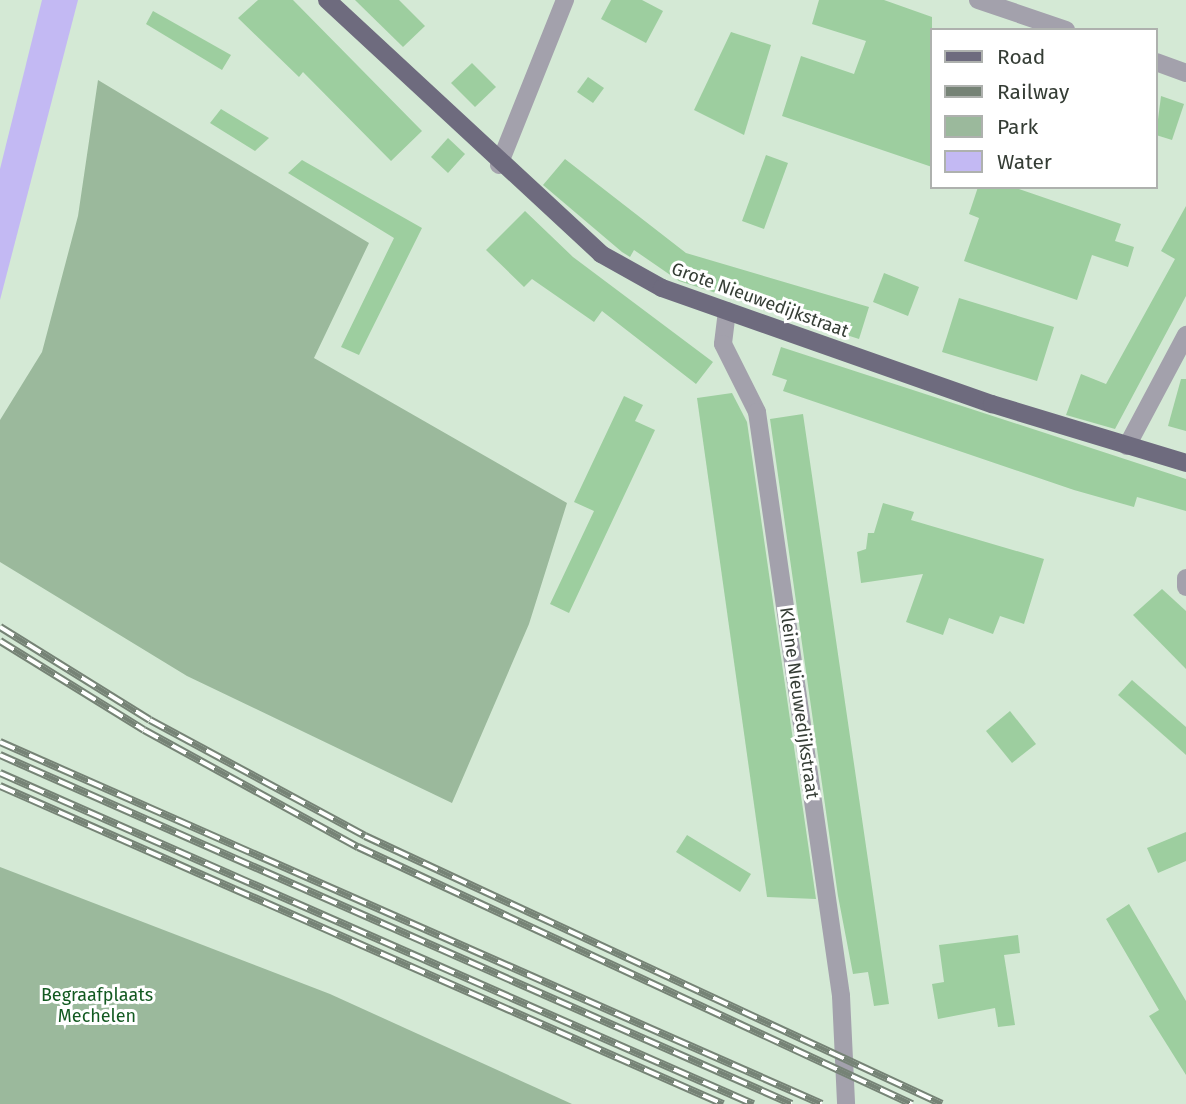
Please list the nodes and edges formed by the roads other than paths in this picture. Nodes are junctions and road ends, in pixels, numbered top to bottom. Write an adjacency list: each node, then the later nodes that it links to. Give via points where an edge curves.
1 (327, 0): 8 (main road, Grote Nieuwedijkstraat)
2 (565, 0): 8 (street)
3 (978, 0): 4 (street)
4 (1018, 6): 5 (street)
5 (1062, 28)
6 (1158, 63): 7 (street)
7 (1186, 73)
8 (499, 165): 9 (main road, Grote Nieuwedijkstraat, via 601,254 663,288)
9 (727, 312): 12 (main road, Grote Nieuwedijkstraat); 16 (street, Kleine Nieuwedijkstraat, via 723,344 757,412 841,996)
10 (1186, 335): 11 (street)
11 (1180, 359): 12 (street)
12 (1128, 446): 13 (main road, Grote Nieuwedijkstraat)
13 (1186, 463)
14 (1186, 578): 15 (street)
15 (1186, 587)
16 (846, 1104)

